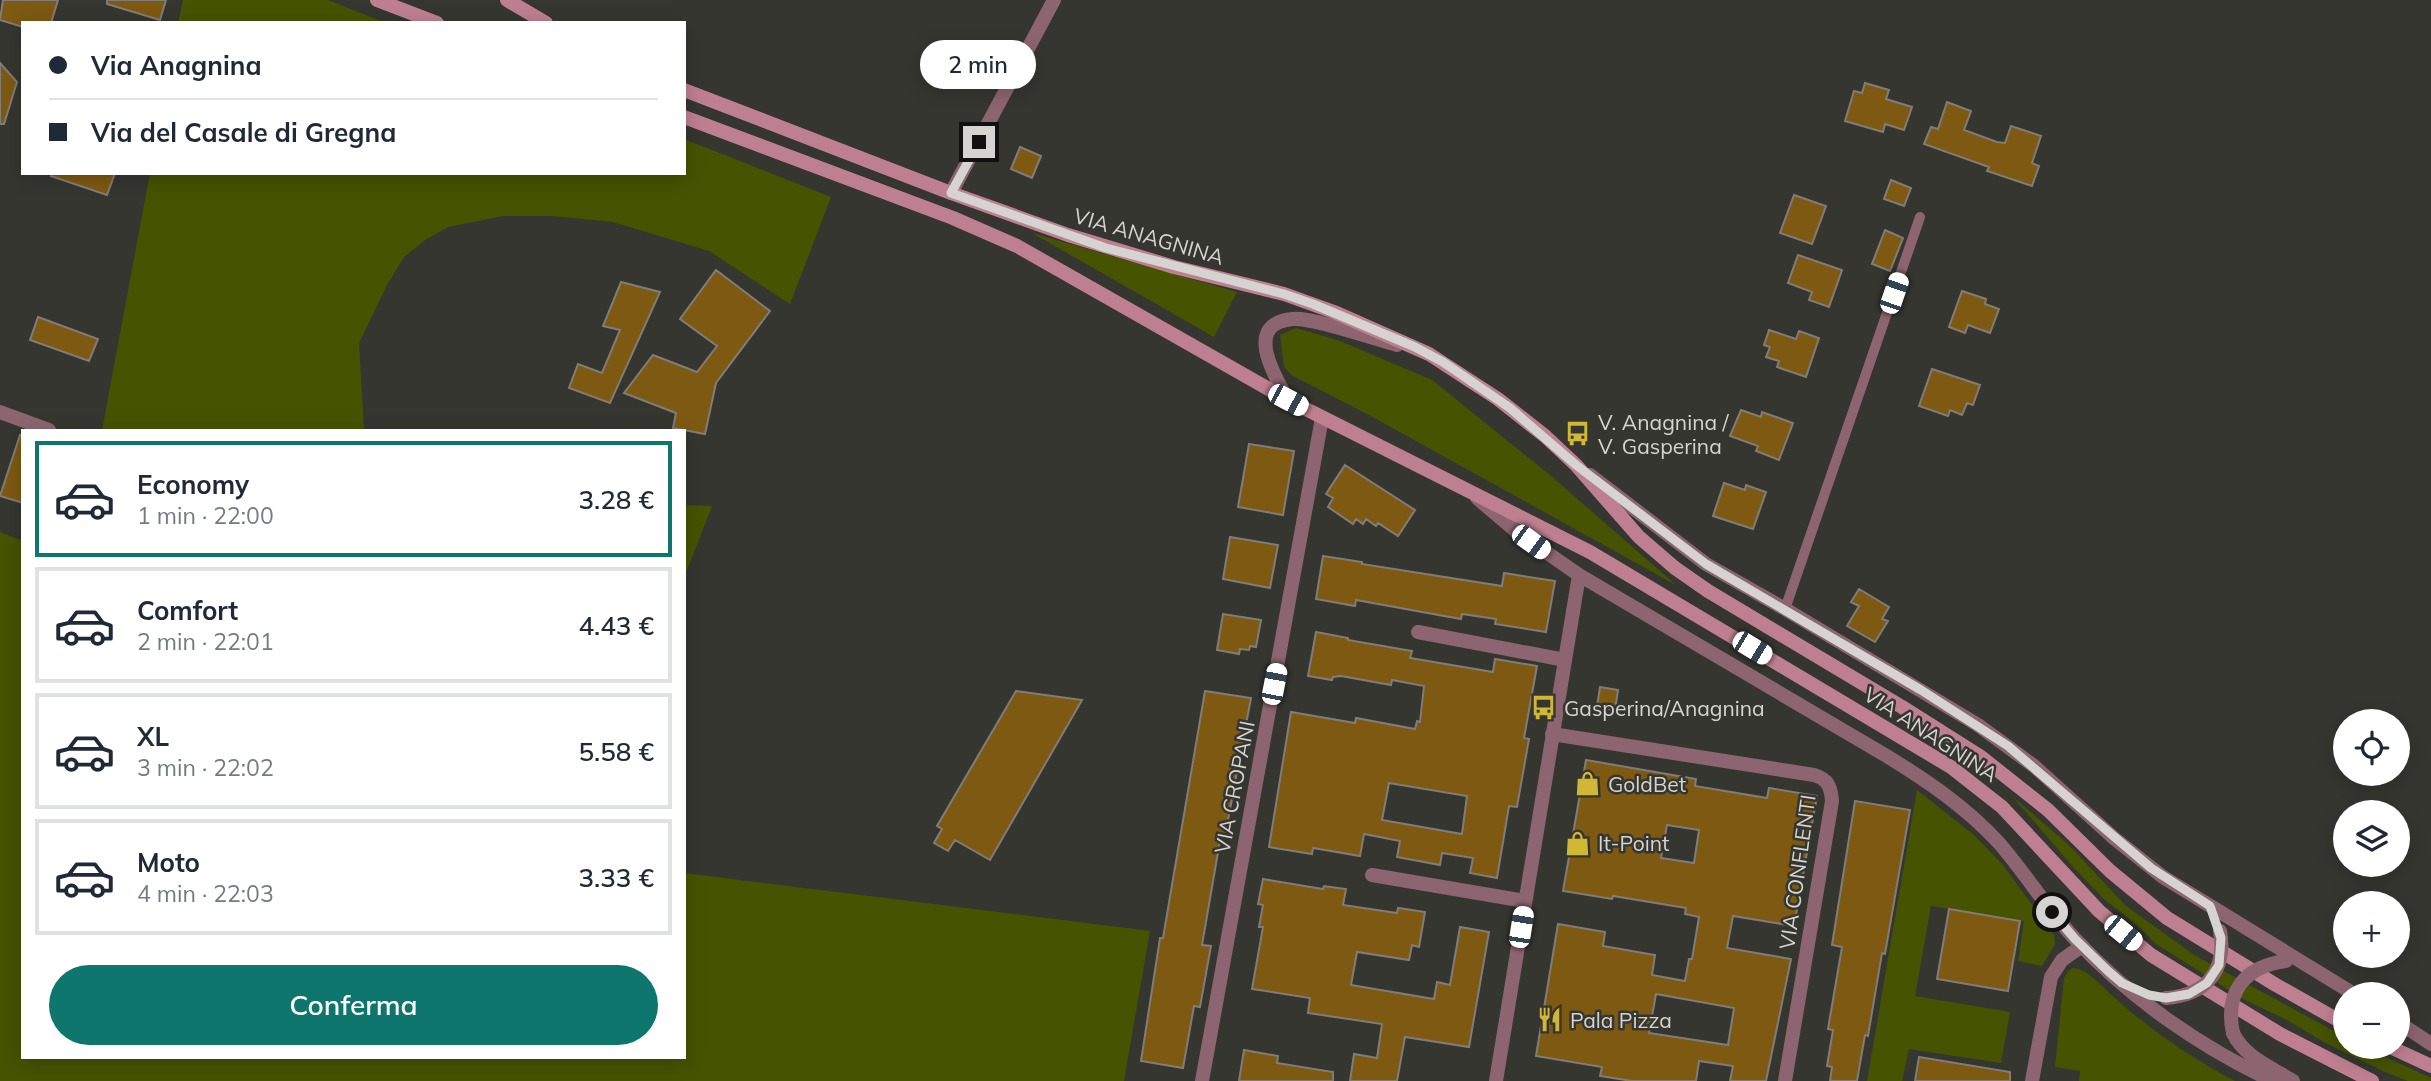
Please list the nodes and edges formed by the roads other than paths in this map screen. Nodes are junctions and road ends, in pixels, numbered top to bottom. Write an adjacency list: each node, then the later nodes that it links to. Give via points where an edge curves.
1 (377, 0): 4 (main road)
2 (507, 0): 5 (main road)
3 (1054, 0): 8 (street)
4 (432, 21)
5 (543, 21)
6 (686, 91): 8 (main road, VIA ANAGNINA)
7 (686, 118): 11 (main road, VIA ANAGNINA, via 1017,246)
8 (951, 193): 10 (main road, VIA ANAGNINA, via 1106,248 1284,294)
9 (1920, 217): 18 (lane)
10 (1429, 354): 11 (street, via 1301,319 1280,322 1270,330 1265,349 1269,367); 15 (main road, VIA ANAGNINA, via 1510,408)
11 (1288, 400): 13 (main road, VIA ANAGNINA)
12 (0, 412): 14 (street)
13 (1322, 418): 16 (main road, VIA ANAGNINA); 34 (street, VIA CROPANI)
14 (46, 429)
15 (1576, 465): 18 (street, VIA ANAGNINA, via 1706,564); 29 (main road, VIA ANAGNINA, via 1624,522 1675,568 1973,752 2039,802 2167,918)
16 (1468, 490): 17 (street, VIA ANAGNINA, via 1517,532); 40 (main road, VIA ANAGNINA, via 1590,552 1944,762 2003,807 2099,911 2151,955 2280,1034)
17 (1579, 575): 20 (street); 25 (street, VIA ANAGNINA, via 1885,755 1948,797 1999,843)
18 (1785, 609): 24 (street, VIA ANAGNINA, via 1978,725 2034,766 2144,863)
19 (1418, 632): 20 (street)
20 (1564, 660): 21 (street)
21 (1552, 733): 23 (street); 36 (street, VIA CONFLENTI, via 1825,779 1832,801)
22 (1372, 875): 23 (street)
23 (1525, 901): 35 (street)
24 (2210, 906): 26 (street, VIA ANAGNINA); 28 (street, bridge, via 2220,931 2221,958 2203,986 2166,998)
25 (2082, 946): 28 (street, VIA ANAGNINA); 37 (street, via 2062,960 2051,977)
26 (2294, 961): 27 (street, VIA ANAGNINA); 39 (street, bridge, via 2259,968 2241,983 2231,1009 2233,1033 2240,1046)
27 (2333, 982)
28 (2122, 983): 38 (street, VIA ANAGNINA, via 2200,1041)
29 (2333, 1017)
30 (2410, 1030): 31 (street)
31 (2431, 1044)
32 (2410, 1056): 33 (main road)
33 (2431, 1066)
34 (1202, 1081)
35 (1496, 1081)
36 (1785, 1081)
37 (2032, 1081)
38 (2273, 1081)
39 (2292, 1081)
40 (2372, 1081)

